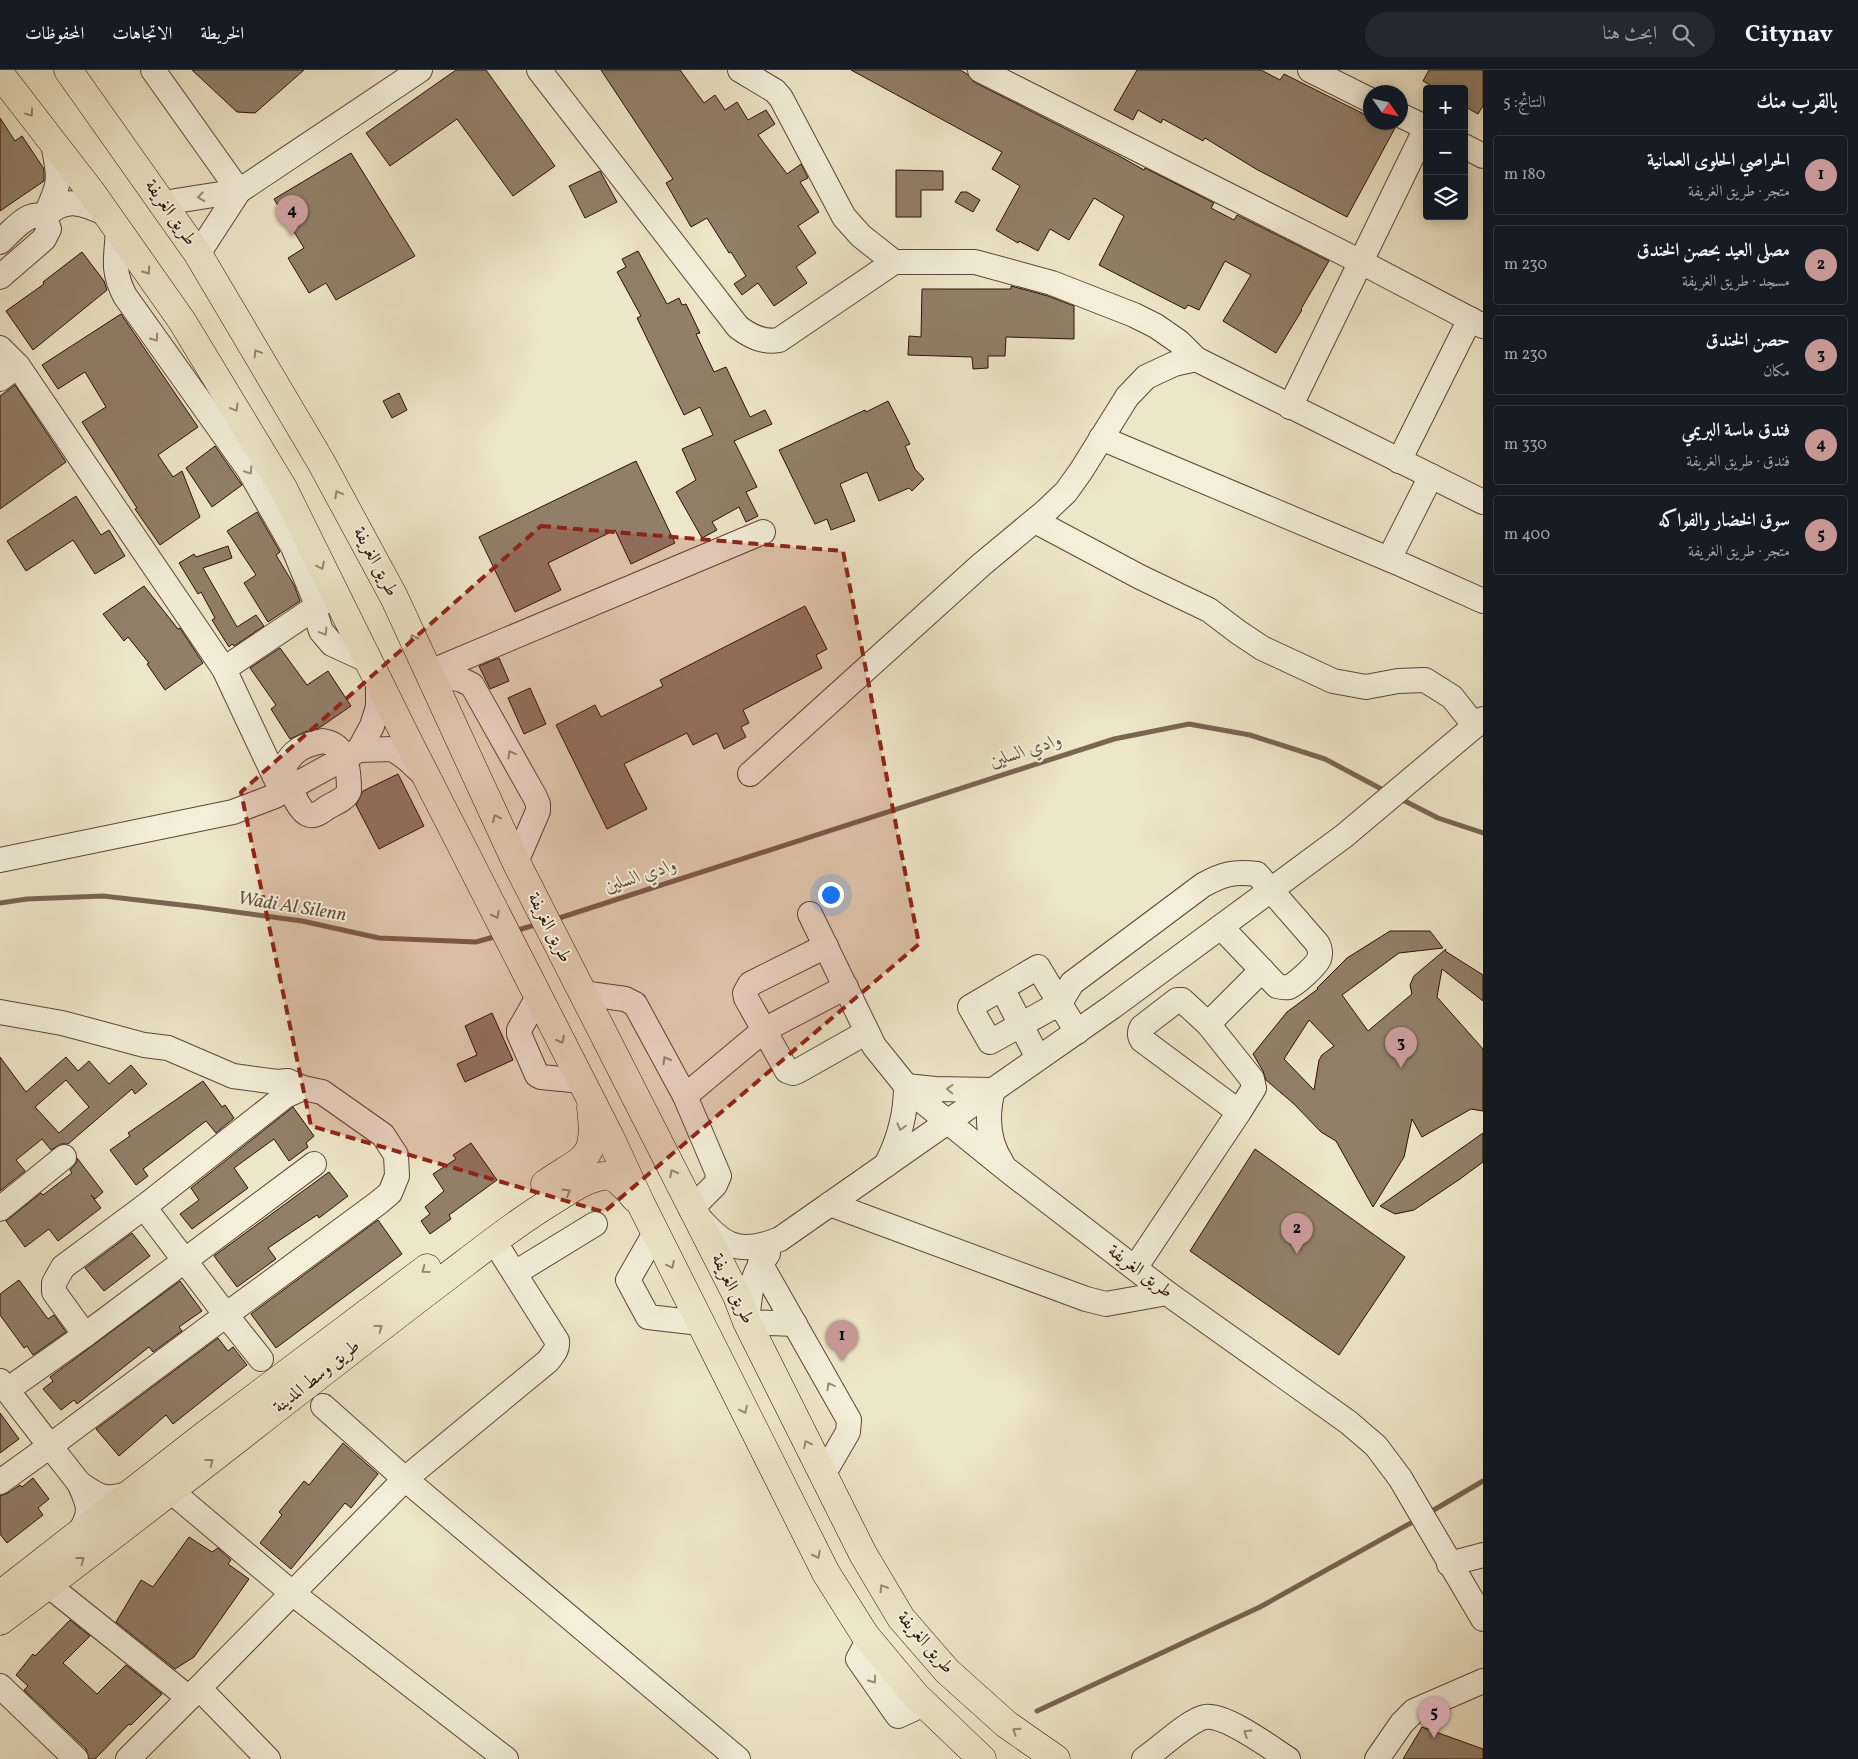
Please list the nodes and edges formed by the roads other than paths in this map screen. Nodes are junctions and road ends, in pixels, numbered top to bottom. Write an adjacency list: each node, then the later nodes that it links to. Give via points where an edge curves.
1 (68, 70): 17 (main road, طريق الغريفة)
2 (152, 70): 16 (street)
3 (420, 70): 16 (street)
4 (538, 70): 22 (street, via 738,327 746,333 764,340 779,340)
5 (740, 70): 22 (street, via 781,98 844,217 861,236)
6 (1310, 70): 9 (street)
7 (989, 72): 23 (street)
8 (0, 74): 13 (main road, one-way to 13)
9 (1363, 96)
10 (1408, 119): 11 (street)
11 (1423, 126)
12 (1426, 130): 23 (street)
13 (54, 144): 18 (street, via 58,185); 19 (main road)
14 (1468, 148): 15 (street)
15 (1483, 156)
16 (239, 191): 17 (street, one-way to 17); 21 (street)
17 (163, 203): 21 (main road, طريق الغريفة)
18 (44, 218): 19 (street, via 52,208 72,203 94,208); 20 (street, via 34,216 25,220); 24 (street, via 49,229 44,239)
19 (112, 223): 37 (main road, one-way to 37, via 182,320 282,488)
20 (0, 242)
21 (198, 254): 41 (main road, طريق الغريفة, one-way to 21, via 394,596 321,462)
22 (894, 262): 27 (street, via 975,262 1052,283 1142,318 1179,342)
23 (1362, 262): 25 (street); 29 (street)
24 (0, 276)
25 (1476, 322): 31 (street)
26 (0, 348): 28 (street)
27 (1196, 360): 29 (street); 30 (street, via 1174,364 1146,377 1127,397)
28 (9, 373): 39 (street)
29 (1290, 407): 31 (street)
30 (1101, 438): 34 (street, via 1066,492); 36 (street)
31 (1399, 461): 32 (street)
32 (1431, 476): 33 (street); 36 (street)
33 (1483, 502)
34 (1035, 520): 42 (street, via 1209,610 1262,648 1333,681 1366,687 1425,680 1452,697); 44 (street)
35 (764, 532): 41 (street)
36 (1389, 559): 38 (street)
37 (325, 601): 39 (street); 40 (main road)
38 (1483, 601)
39 (224, 669): 46 (street)
40 (374, 671): 43 (street, via 378,707 372,726); 45 (main road)
41 (430, 672): 48 (main road, طريق الغريفة, one-way to 41); 48 (street, one-way to 41, via 538,811 535,797 472,685)
42 (1479, 722): 49 (street, via 1344,836)
43 (352, 754): 45 (street, via 393,749); 46 (street); 46 (street, via 332,742 305,745 288,759 284,768); 46 (street, via 348,794 317,814 303,812)
44 (750, 774)
45 (427, 778): 57 (main road, one-way to 57)
46 (286, 790): 47 (street, via 233,812)
47 (0, 860)
48 (516, 862): 56 (main road, طريق الغريفة)
49 (1271, 889): 51 (street); 53 (street, via 1320,950 1316,964 1287,988 1276,986); 58 (street, via 1257,874 1239,871 1219,876 1072,983)
50 (810, 914): 52 (street, طريق الغريفة)
51 (1221, 926): 53 (street); 64 (street)
52 (826, 946): 54 (street, طريق الغريفة); 62 (street, via 747,988 746,998)
53 (1262, 970): 60 (street)
54 (846, 987): 62 (street); 63 (street, طريق الغريفة)
55 (1002, 988): 58 (street, via 1038,967); 61 (street); 61 (street, via 970,1007 990,1042)
56 (582, 994): 70 (street, one-way to 56, via 635,1004); 83 (main road, طريق الغريفة, one-way to 56)
57 (538, 997): 68 (main road, one-way to 68); 68 (street, via 519,1030 534,1071 541,1077)
58 (1060, 1003): 61 (street); 64 (street)
59 (0, 1012): 67 (street, via 168,1048 233,1076 288,1081)
60 (1208, 1024): 71 (street, via 1254,1083); 71 (street, via 1180,999 1142,1027 1140,1036)
61 (1022, 1025): 65 (street)
62 (764, 1030): 63 (street, via 787,1072 793,1073); 70 (street)
63 (867, 1032): 66 (street, طريق الغريفة, via 874,1046)
64 (1077, 1032): 65 (street)
65 (1038, 1058): 69 (street)
66 (906, 1086): 69 (street, one-way to 66); 72 (street, طريق الغريفة); 77 (street, one-way to 77, via 904,1119)
67 (302, 1088): 81 (street, via 285,1096); 93 (street, via 322,1092 383,1135 396,1155 396,1176 390,1193 378,1203)
68 (585, 1089): 79 (main road); 99 (main road, طريق وسط المدينة, one-way to 99, via 592,1120 592,1142 580,1162 475,1233)
69 (993, 1090): 72 (street); 78 (street, via 988,1123 997,1155)
70 (685, 1096): 83 (street, via 719,1176 715,1185)
71 (1239, 1112): 90 (street)
72 (949, 1121): 73 (street); 74 (street, طريق الغريفة)
73 (917, 1144): 74 (street, via 937,1141); 77 (street)
74 (977, 1145): 78 (street, طريق الغريفة)
75 (64, 1157): 82 (street)
76 (314, 1164): 88 (street)
77 (886, 1165): 80 (street)
78 (1006, 1168): 90 (street, طريق الغريفة)
79 (641, 1204): 85 (main road); 87 (main road, طريق وسط المدينة, one-way to 79, via 570,1190 604,1176 614,1178)
80 (830, 1204): 86 (street); 92 (street, via 1086,1299 1106,1304)
81 (144, 1207): 88 (street); 97 (street, via 58,1274 54,1292)
82 (0, 1209)
83 (691, 1209): 86 (street, via 717,1237 734,1245 750,1248); 94 (main road, طريق الغريفة)
84 (594, 1224): 91 (street)
85 (656, 1233): 95 (main road, one-way to 95); 95 (street, via 628,1280 648,1317)
86 (780, 1239): 89 (street)
87 (494, 1241): 91 (street); 100 (main road, طريق وسط المدينة, one-way to 87)
88 (186, 1260): 93 (street); 97 (street)
89 (760, 1263): 94 (street, via 753,1278); 96 (street)
90 (1135, 1268): 92 (street, طريق الغريفة)
91 (515, 1273): 107 (street, via 557,1341 556,1352)
92 (1167, 1292): 114 (street, طريق الغريفة, via 1348,1422 1376,1446 1400,1478)
93 (226, 1315): 98 (street); 105 (street)
94 (747, 1322): 96 (street); 106 (main road, طريق الغريفة, one-way to 94)
95 (700, 1323): 128 (main road, one-way to 128, via 826,1573 868,1639 924,1704)
96 (795, 1324): 106 (street, one-way to 96, via 848,1432 848,1420)
97 (85, 1335): 101 (street)
98 (261, 1359): 99 (street, via 286,1367); 102 (street, via 261,1382)
99 (300, 1363): 102 (main road, طريق وسط المدينة)
100 (332, 1363): 103 (street, via 325,1383); 104 (main road, طريق وسط المدينة)
101 (2, 1384): 105 (street)
102 (251, 1400): 110 (main road, طريق وسط المدينة)
103 (323, 1406): 104 (street); 107 (street)
104 (277, 1410): 111 (main road, طريق وسط المدينة, one-way to 104)
105 (50, 1446): 108 (street); 109 (street)
106 (823, 1475): 129 (main road, طريق الغريفة, one-way to 106, via 1006,1724 947,1671 901,1618 863,1554)
107 (405, 1479): 116 (street); 127 (street)
108 (0, 1482)
109 (79, 1482): 110 (street, via 101,1497 113,1499); 112 (street, via 89,1510 87,1521)
110 (131, 1492): 112 (main road, طريق وسط المدينة)
111 (172, 1492): 115 (main road, طريق وسط المدينة, one-way to 111); 116 (street)
112 (78, 1534): 117 (main road, طريق وسط المدينة)
113 (1483, 1555): 114 (street)
114 (1446, 1558): 118 (street, طريق الغريفة)
115 (48, 1585): 119 (main road, طريق وسط المدينة); 122 (street)
116 (292, 1593): 122 (street); 126 (street)
117 (0, 1595)
118 (1483, 1619)
119 (0, 1621)
120 (1483, 1681): 132 (street, via 1414,1710)
121 (0, 1686): 123 (street)
122 (194, 1693): 124 (street); 125 (street)
123 (76, 1759)
124 (128, 1759)
125 (268, 1759)
126 (506, 1759)
127 (738, 1759)
128 (982, 1759)
129 (1056, 1759)
130 (1144, 1759): 131 (street, one-way to 130, via 1227,1721 1207,1717)
131 (1288, 1759)
132 (1377, 1759)

